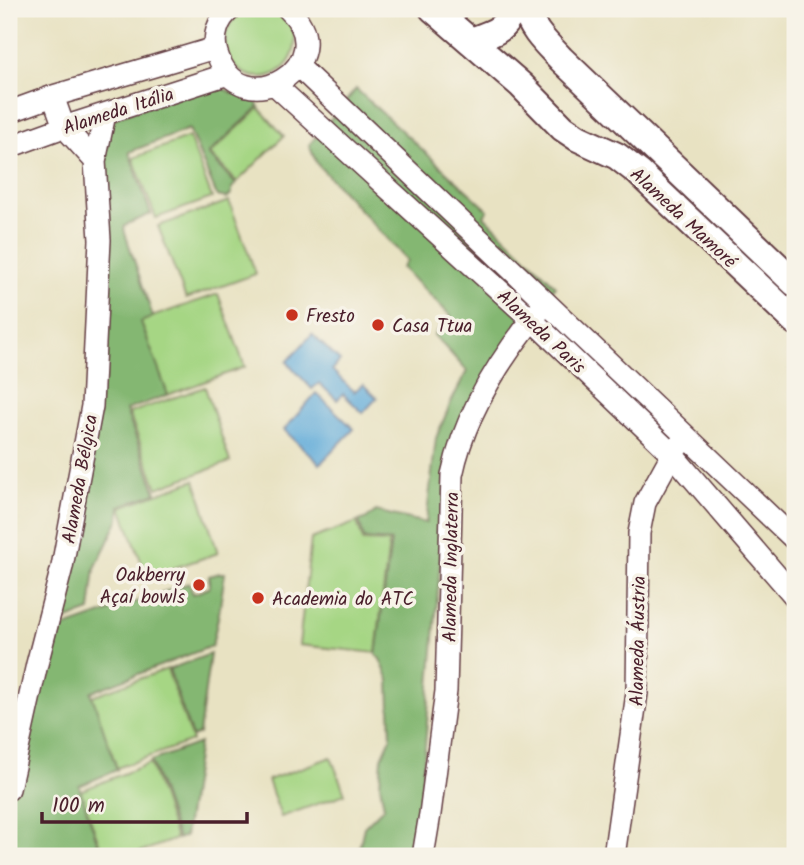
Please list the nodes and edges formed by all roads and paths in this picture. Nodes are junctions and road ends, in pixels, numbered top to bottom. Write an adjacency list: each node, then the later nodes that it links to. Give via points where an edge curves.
1 (288, 9): 8 (street, via 303,31)
2 (513, 9): 6 (main road, via 502,28)
3 (227, 10): 7 (street, via 219,23)
4 (436, 10): 6 (main road, Alameda Mamoré)
5 (530, 20): 17 (main road, Alameda Mamoré, via 561,59)
6 (471, 41): 18 (main road, Alameda Mamoré, via 564,128 617,156)
7 (215, 48): 9 (street); 11 (street, Alameda Itália)
8 (298, 66): 10 (street); 20 (street, Alameda Paris)
9 (228, 74): 10 (street, via 255,87); 13 (street, Alameda Itália)
10 (275, 85): 21 (street, Alameda Paris)
11 (53, 96): 12 (street, Alameda Itália); 14 (street)
12 (9, 111)
13 (105, 114): 14 (street, Alameda Itália); 16 (street, Alameda Bélgica)
14 (64, 127): 15 (street, Alameda Itália); 16 (street)
15 (9, 147)
16 (95, 162): 27 (street, Alameda Bélgica, via 100,240 92,407 62,567)
17 (719, 210): 18 (main road); 19 (main road, Alameda Mamoré)
18 (700, 232): 22 (main road, Alameda Mamoré)
19 (795, 283)
20 (547, 302): 21 (street, Alameda Inglaterra); 23 (street, Alameda Paris)
21 (531, 320): 24 (street, Alameda Paris); 28 (street, Alameda Inglaterra, via 491,377 464,430 455,460 446,691)
22 (795, 321)
23 (686, 436): 24 (street, Alameda Áustria); 25 (street, Alameda Paris)
24 (672, 454): 26 (street, Alameda Paris); 29 (street, Alameda Áustria, via 645,503 639,533 637,693)
25 (795, 540)
26 (794, 594)
27 (9, 789)
28 (423, 856)
29 (614, 856)

